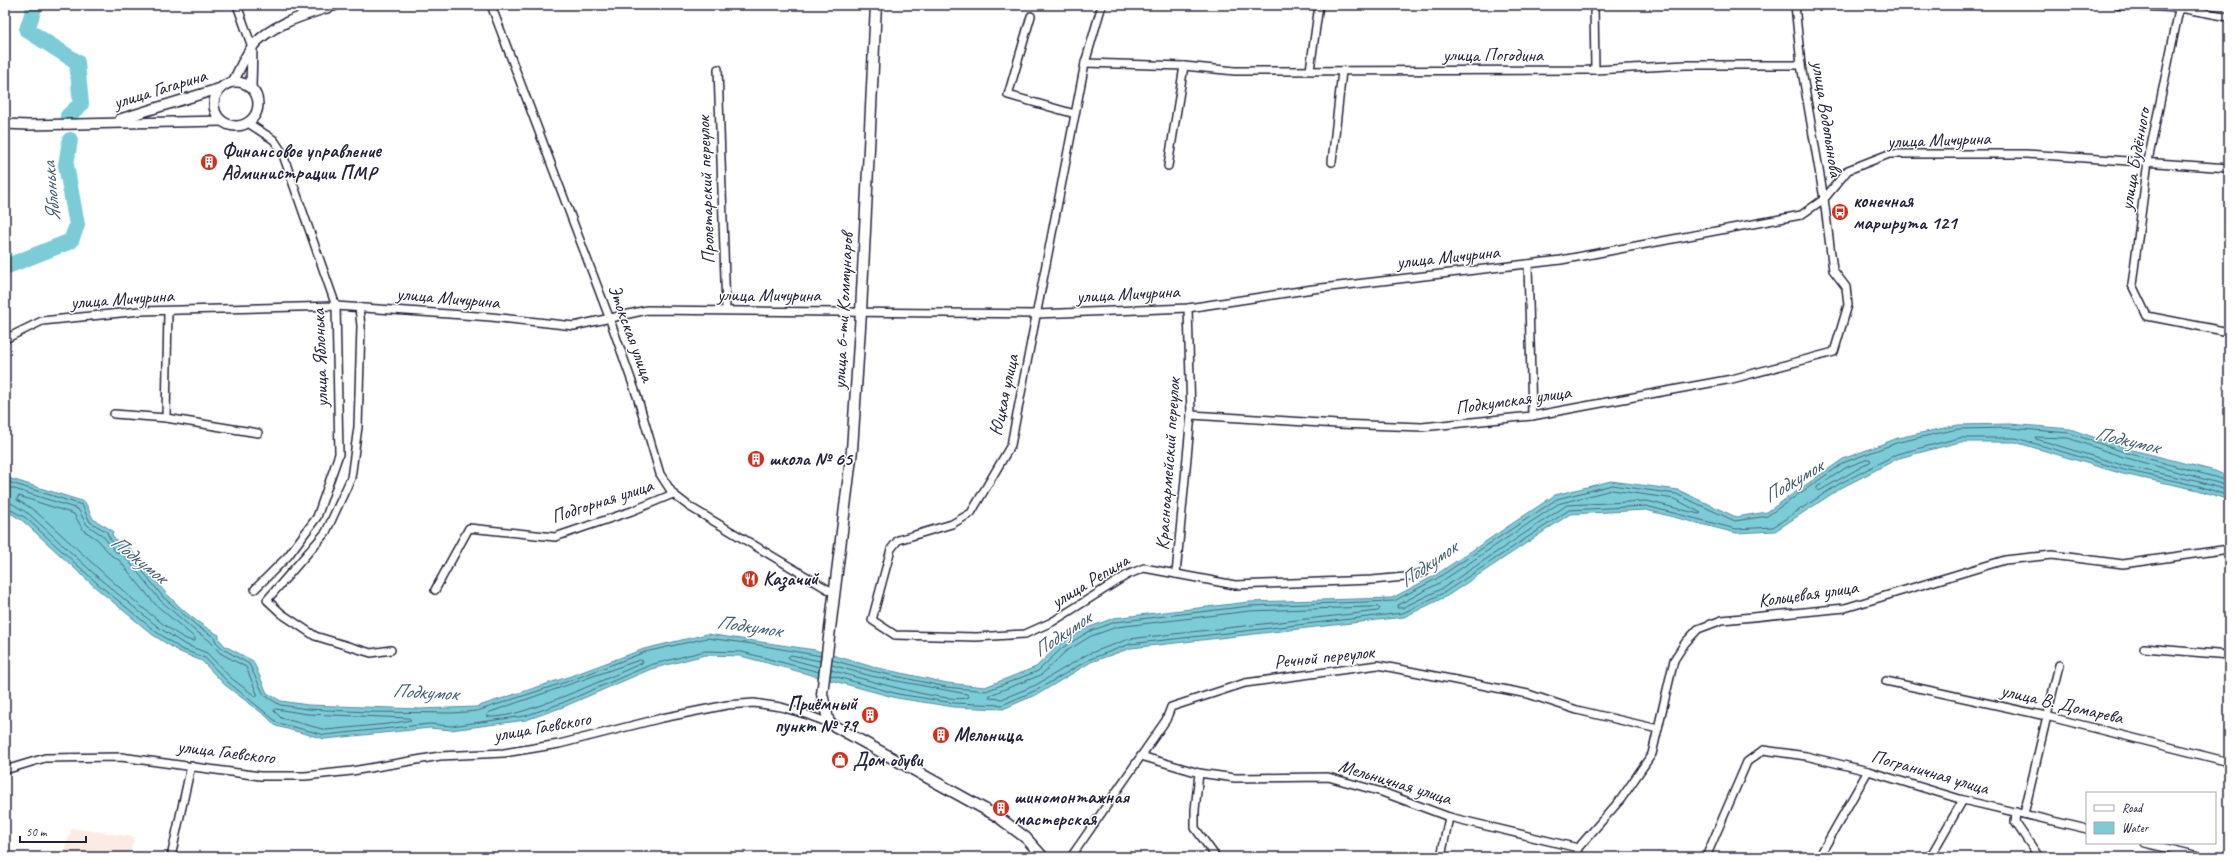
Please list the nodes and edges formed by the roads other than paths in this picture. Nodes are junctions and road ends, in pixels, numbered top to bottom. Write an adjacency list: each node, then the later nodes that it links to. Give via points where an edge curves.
1 (237, 5): 13 (street)
2 (336, 5): 13 (street, улица Гагарина, via 299,17 265,35)
3 (491, 5): 42 (street, Этокская улица)
4 (876, 5): 40 (main road, улица 6-ти Коммунаров)
5 (1102, 5): 14 (street, Юцкая улица)
6 (1319, 5): 18 (street)
7 (1594, 5): 19 (street)
8 (1795, 5): 15 (street, улица Водопьянова)
9 (2118, 5): 10 (street)
10 (2180, 6): 12 (street); 29 (street, улица Будённого)
11 (1031, 16): 24 (street, via 1008,95)
12 (2229, 17)
13 (252, 47): 21 (street, улица Гагарина); 22 (street)
14 (1085, 63): 16 (street, улица Погодина); 24 (street, Юцкая улица)
15 (1802, 65): 19 (street, улица Погодина, via 1686,65); 33 (street, улица Водопьянова)
16 (1184, 66): 18 (street, улица Погодина, via 1235,71); 31 (street)
17 (718, 69): 38 (street, Пролетарский переулок)
18 (1310, 70): 20 (street, улица Погодина)
19 (1595, 70): 20 (street, улица Погодина)
20 (1342, 71): 30 (street)
21 (233, 82): 22 (street, улица Гагарина); 23 (street, улица Гагарина)
22 (251, 87): 27 (street, via 257,96 259,106 256,116)
23 (221, 88): 25 (street, улица Гагарина, via 214,105); 26 (street, улица Гагарина)
24 (1075, 114): 41 (street, Юцкая улица)
25 (222, 121): 26 (street, улица Гагарина); 27 (street, улица Гагарина, via 230,126)
26 (110, 122): 28 (street, улица Гагарина, via 28,126)
27 (248, 123): 35 (street, улица Яблонька, via 274,140 282,152)
28 (5, 124)
29 (2148, 161): 32 (street, улица Мичурина); 33 (street, улица Мичурина, via 2026,154 1889,154 1848,170); 43 (street, улица Будённого, via 2132,285 2147,316)
30 (1332, 162)
31 (1168, 166)
32 (2229, 168)
33 (1824, 199): 34 (street, улица Мичурина, via 1801,216); 45 (street, улица Водопьянова, via 1833,270 1846,287 1848,305)
34 (1528, 264): 37 (street, улица Мичурина, via 1313,289); 48 (street)
35 (336, 306): 36 (street, улица Мичурина); 39 (street, улица Мичурина); 55 (street, улица Яблонька, via 339,454 317,517 288,556)
36 (359, 307): 42 (street, улица Мичурина, via 574,326); 60 (street, улица Яблонька, via 361,326 358,427 351,478 326,532 267,600 282,614 315,636 371,653)
37 (1188, 308): 41 (street, улица Мичурина); 47 (street, Красноармейский переулок)
38 (726, 310): 40 (street, улица Мичурина); 42 (street, улица Мичурина, via 647,310)
39 (168, 311): 44 (street, улица Мичурина, via 42,321); 49 (street)
40 (861, 312): 41 (street, улица Мичурина); 57 (main road, улица 6-ти Коммунаров, via 852,450)
41 (1037, 314): 58 (street, Юцкая улица, via 1011,445 971,513 952,524 898,540 891,549)
42 (610, 317): 51 (street, Этокская улица, via 660,474)
43 (2229, 332)
44 (5, 338)
45 (1834, 352): 48 (street, Подкумская улица, via 1732,379)
46 (114, 414): 49 (street)
47 (1191, 414): 48 (street, Подкумская улица, via 1422,427); 54 (street, Красноармейский переулок)
48 (1532, 416)
49 (166, 418): 50 (street)
50 (258, 433)
51 (672, 494): 56 (street, Подгорная улица, via 632,511 555,537 469,528); 57 (street, Этокская улица, via 690,508)
52 (2229, 549): 66 (street, Кольцевая улица, via 2123,564 2052,555 2005,560 1845,608 1722,620 1698,629 1674,660)
53 (1425, 572): 54 (street, улица Репина, via 1372,580 1235,585)
54 (1176, 574): 58 (street, улица Репина, via 1144,568 1127,575 1052,622 1025,634 976,637 895,635)
55 (255, 589)
56 (435, 590)
57 (834, 593): 65 (main road, улица 6-ти Коммунаров, via 822,694)
58 (872, 620)
59 (2144, 648): 61 (street)
60 (391, 650)
61 (2229, 655)
62 (2059, 665): 64 (street, via 2050,712)
63 (1886, 681): 64 (street, улица В. Домарева)
64 (2046, 716): 68 (street, улица В. Домарева); 75 (street)
65 (829, 723): 69 (street, улица Гаевского, via 781,707 754,703 662,718 559,744 504,753 440,756 352,771 305,776 260,776); 82 (main road, улица Гаевского, via 998,816 1026,838)
66 (1658, 729): 67 (street, Речной переулок, via 1577,710 1528,694 1378,665 1245,683 1171,707 1166,720); 79 (street, Кольцевая улица, via 1652,754 1621,799)
67 (1141, 756): 72 (street, Мельничная улица); 83 (street, Речной переулок)
68 (2229, 762)
69 (191, 766): 70 (street, улица Гаевского, via 121,757 46,758); 81 (street)
70 (5, 770)
71 (1868, 771): 73 (street, Пограничная улица); 87 (street, Пограничная улица, via 1806,756 1763,750 1747,762); 88 (street)
72 (1199, 773): 76 (street, Мельничная улица, via 1235,778 1328,777 1382,792); 84 (street, via 1195,828)
73 (1963, 800): 74 (street, Пограничная улица); 89 (street)
74 (2016, 812): 75 (street, Пограничная улица); 90 (street, via 2015,822)
75 (2024, 814): 77 (street, Пограничная улица)
76 (1449, 817): 79 (street, Мельничная улица); 85 (street)
77 (2086, 829)
78 (2148, 844): 80 (street)
79 (1578, 848): 86 (street, Кольцевая улица)
80 (2190, 856): 91 (street)
81 (171, 857)
82 (1043, 857)
83 (1071, 857)
84 (1216, 857)
85 (1441, 857)
86 (1576, 857)
87 (1706, 857)
88 (1819, 857)
89 (1930, 857)
90 (2039, 857)
91 (2203, 857)

